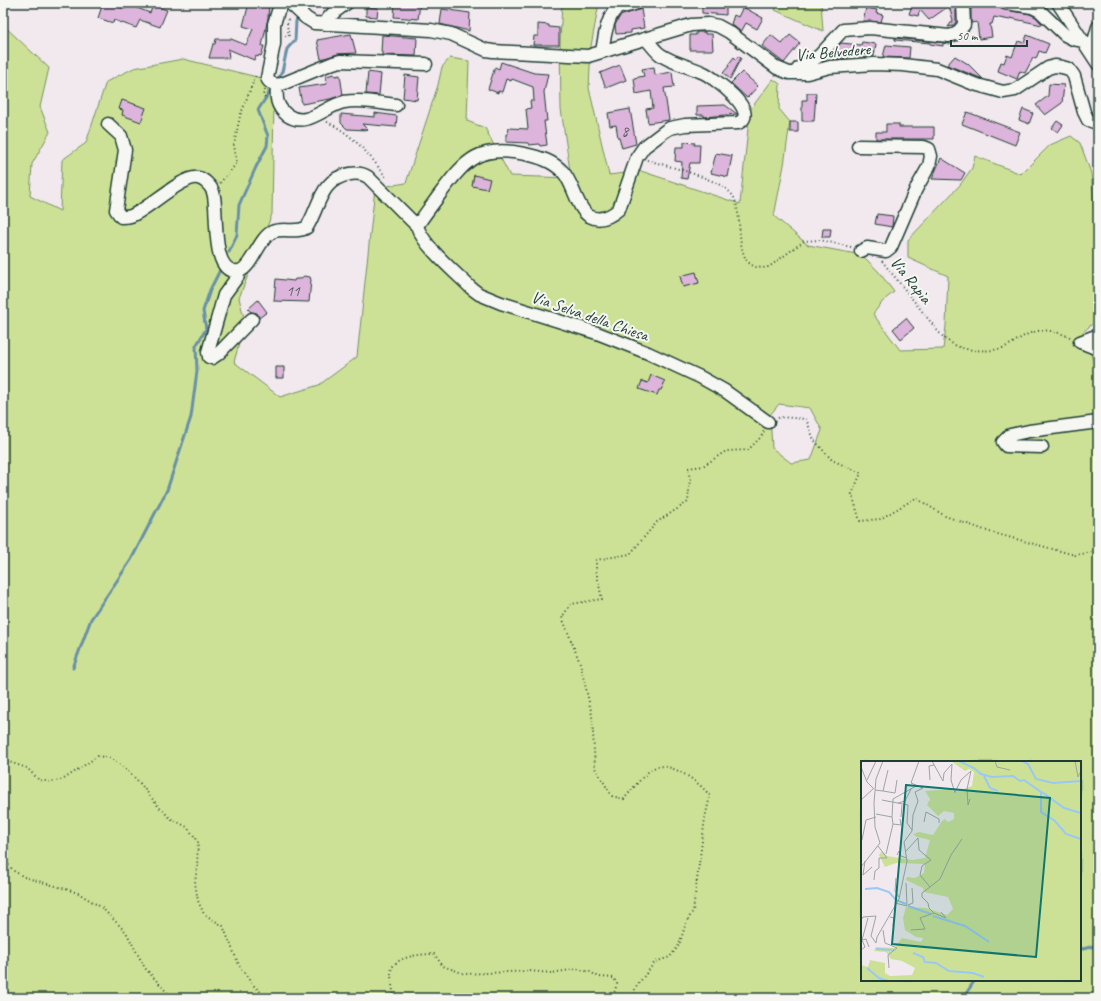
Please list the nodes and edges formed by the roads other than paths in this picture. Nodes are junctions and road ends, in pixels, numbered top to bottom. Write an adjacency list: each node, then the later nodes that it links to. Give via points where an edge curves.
1 (347, 3): 7 (street, via 334,12)
2 (637, 3): 11 (street, via 613,12 609,19)
3 (963, 3): 15 (street, via 964,25 956,34 949,36 870,28 843,30 819,56)
4 (1006, 3): 10 (street, via 1032,7 1040,11 1065,35)
5 (1058, 3): 10 (street)
6 (288, 4): 7 (street, Via Belvedere, bridge, via 312,23); 16 (street, via 278,11 274,24 274,44 267,78)
7 (325, 24): 11 (street, Via Belvedere, via 431,30 451,34 486,50 502,52 583,56)
8 (1098, 27): 12 (street)
9 (646, 39): 11 (street, Via Belvedere); 15 (street, Via Belvedere, via 692,25 718,26 778,68); 21 (street, via 660,54 715,80 741,104 745,116 743,120 738,123 685,125 664,131 644,147 637,157 619,209 613,215 601,219 594,218 581,208 564,173 554,164 504,151 480,154 470,160 456,173)
10 (1084, 41): 12 (street)
11 (602, 52)
12 (1091, 52): 14 (street)
13 (426, 64): 16 (street, via 340,61 282,84)
14 (1098, 64)
15 (795, 73): 18 (street, Via Belvedere, via 807,73 830,67 903,65 937,69 1003,92 1015,90 1048,68 1062,66 1069,69 1074,76 1086,117 1090,122)
16 (274, 84): 17 (street, via 279,107 290,116 299,119 317,116 332,106 347,102)
17 (396, 104)
18 (1098, 121)
19 (108, 124): 23 (street, via 122,136 125,150 116,210 121,217 133,215 187,180 198,178 207,183 213,192 221,260 224,265)
20 (858, 146): 22 (street, via 924,147 929,149 931,156 930,166 916,189 891,248 886,251 866,248)
21 (417, 226): 23 (street, Via Selva della Chiesa, via 368,177 361,174 347,175 327,186 307,227 269,234 248,264); 27 (street, Via Selva della Chiesa, via 427,244 479,294 514,308 597,333 648,353 725,391)
22 (860, 251)
23 (239, 271): 24 (street, via 224,295 208,352 209,357 218,354)
24 (252, 318)
25 (1098, 336): 26 (street, via 1080,342)
26 (1098, 349)
27 (768, 422)
28 (1098, 422): 29 (street, via 1029,430 1010,435 1003,442 1006,446)
29 (1042, 448)

